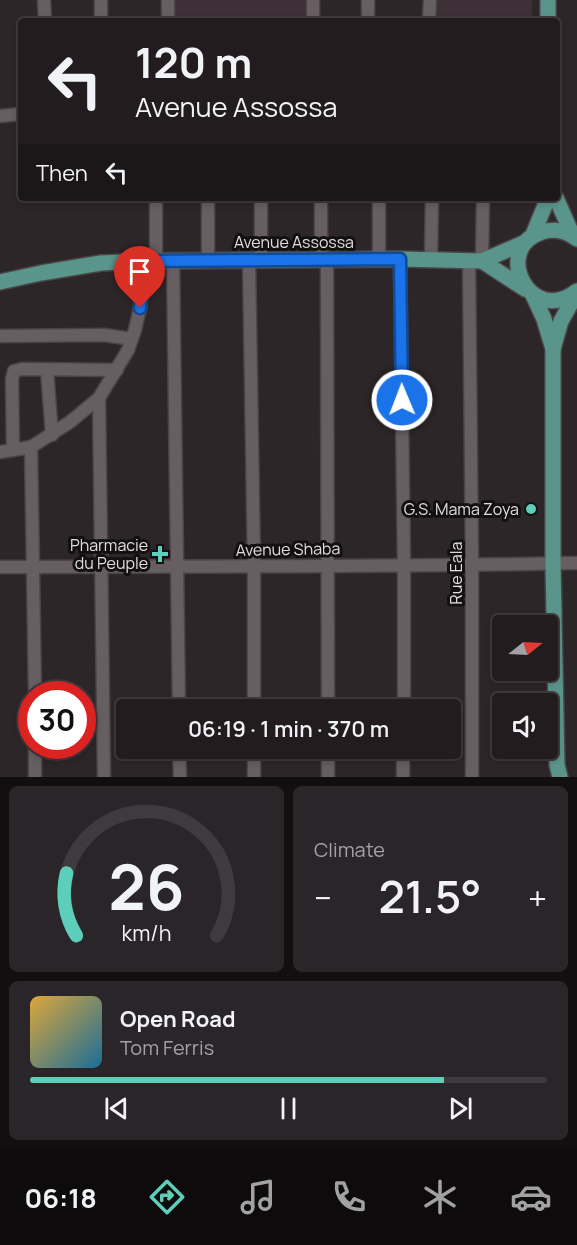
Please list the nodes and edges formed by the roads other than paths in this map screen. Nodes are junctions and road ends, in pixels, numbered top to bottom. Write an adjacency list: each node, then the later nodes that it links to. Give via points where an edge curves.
1 (45, 0): 8 (street)
2 (101, 0): 9 (street)
3 (168, 0): 10 (street)
4 (313, 0): 11 (street)
5 (368, 0): 12 (street)
6 (430, 0): 13 (street)
7 (548, 0): 14 (main road)
8 (45, 18)
9 (102, 18)
10 (168, 18)
11 (313, 18)
12 (368, 18)
13 (429, 18)
14 (548, 18)
15 (18, 114): 16 (street)
16 (0, 116)
17 (156, 201): 34 (street)
18 (208, 201): 32 (street)
19 (261, 201): 28 (street)
20 (321, 201): 33 (street)
21 (379, 201): 29 (street)
22 (432, 201): 31 (street)
23 (483, 201): 36 (street, Rue Eala)
24 (547, 201): 27 (main road)
25 (557, 201): 26 (main road)
26 (575, 238): 27 (main road, via 566,232 548,230)
27 (529, 239): 36 (main road); 38 (main road, via 518,262 519,273)
28 (255, 259): 32 (main road, Avenue Assossa); 33 (main road, Avenue Assossa); 53 (street)
29 (379, 259): 30 (main road, Avenue Assossa); 33 (main road, Avenue Assossa)
30 (400, 259): 31 (main road, Avenue Assossa); 54 (street)
31 (431, 259): 36 (main road, Avenue Assossa)
32 (208, 260): 35 (main road, Avenue Assossa)
33 (324, 260): 50 (street)
34 (150, 261): 35 (main road, Avenue Assossa); 37 (main road, Avenue Assossa, via 91,265); 41 (street)
35 (173, 261): 58 (street)
36 (476, 261): 38 (main road); 52 (street, Rue Eala)
37 (0, 282)
38 (530, 292): 39 (main road, via 551,301); 42 (main road)
39 (577, 292): 42 (main road, via 561,321)
40 (0, 336): 41 (street, via 104,335)
41 (132, 339): 44 (street)
42 (553, 349): 51 (main road)
43 (47, 370): 44 (street); 46 (street); 48 (street, via 14,371)
44 (117, 370): 45 (street)
45 (99, 398): 46 (street); 57 (street)
46 (52, 435): 47 (street)
47 (31, 447): 48 (street); 56 (street)
48 (6, 451)
49 (577, 563): 51 (street, Avenue Shaba)
50 (328, 564): 53 (street, Avenue Shaba); 54 (street, Avenue Shaba); 62 (street)
51 (553, 564): 52 (street, Avenue Shaba); 69 (main road)
52 (472, 565): 54 (street, Avenue Shaba); 76 (street, Rue Eala)
53 (254, 566): 58 (street, Avenue Shaba); 61 (street)
54 (404, 566): 63 (street)
55 (0, 567): 56 (street, Avenue Shaba)
56 (34, 567): 57 (street, Avenue Shaba); 59 (street)
57 (103, 567): 58 (street, Avenue Shaba); 71 (street)
58 (178, 567): 60 (street)
59 (35, 681)
60 (179, 699)
61 (254, 699)
62 (328, 699)
63 (404, 699)
64 (35, 759): 70 (street)
65 (180, 759): 72 (street)
66 (254, 759): 73 (street)
67 (328, 759): 74 (street)
68 (403, 759): 75 (street)
69 (557, 773)
70 (35, 777)
71 (105, 777)
72 (180, 777)
73 (254, 777)
74 (328, 777)
75 (403, 777)
76 (472, 777)

